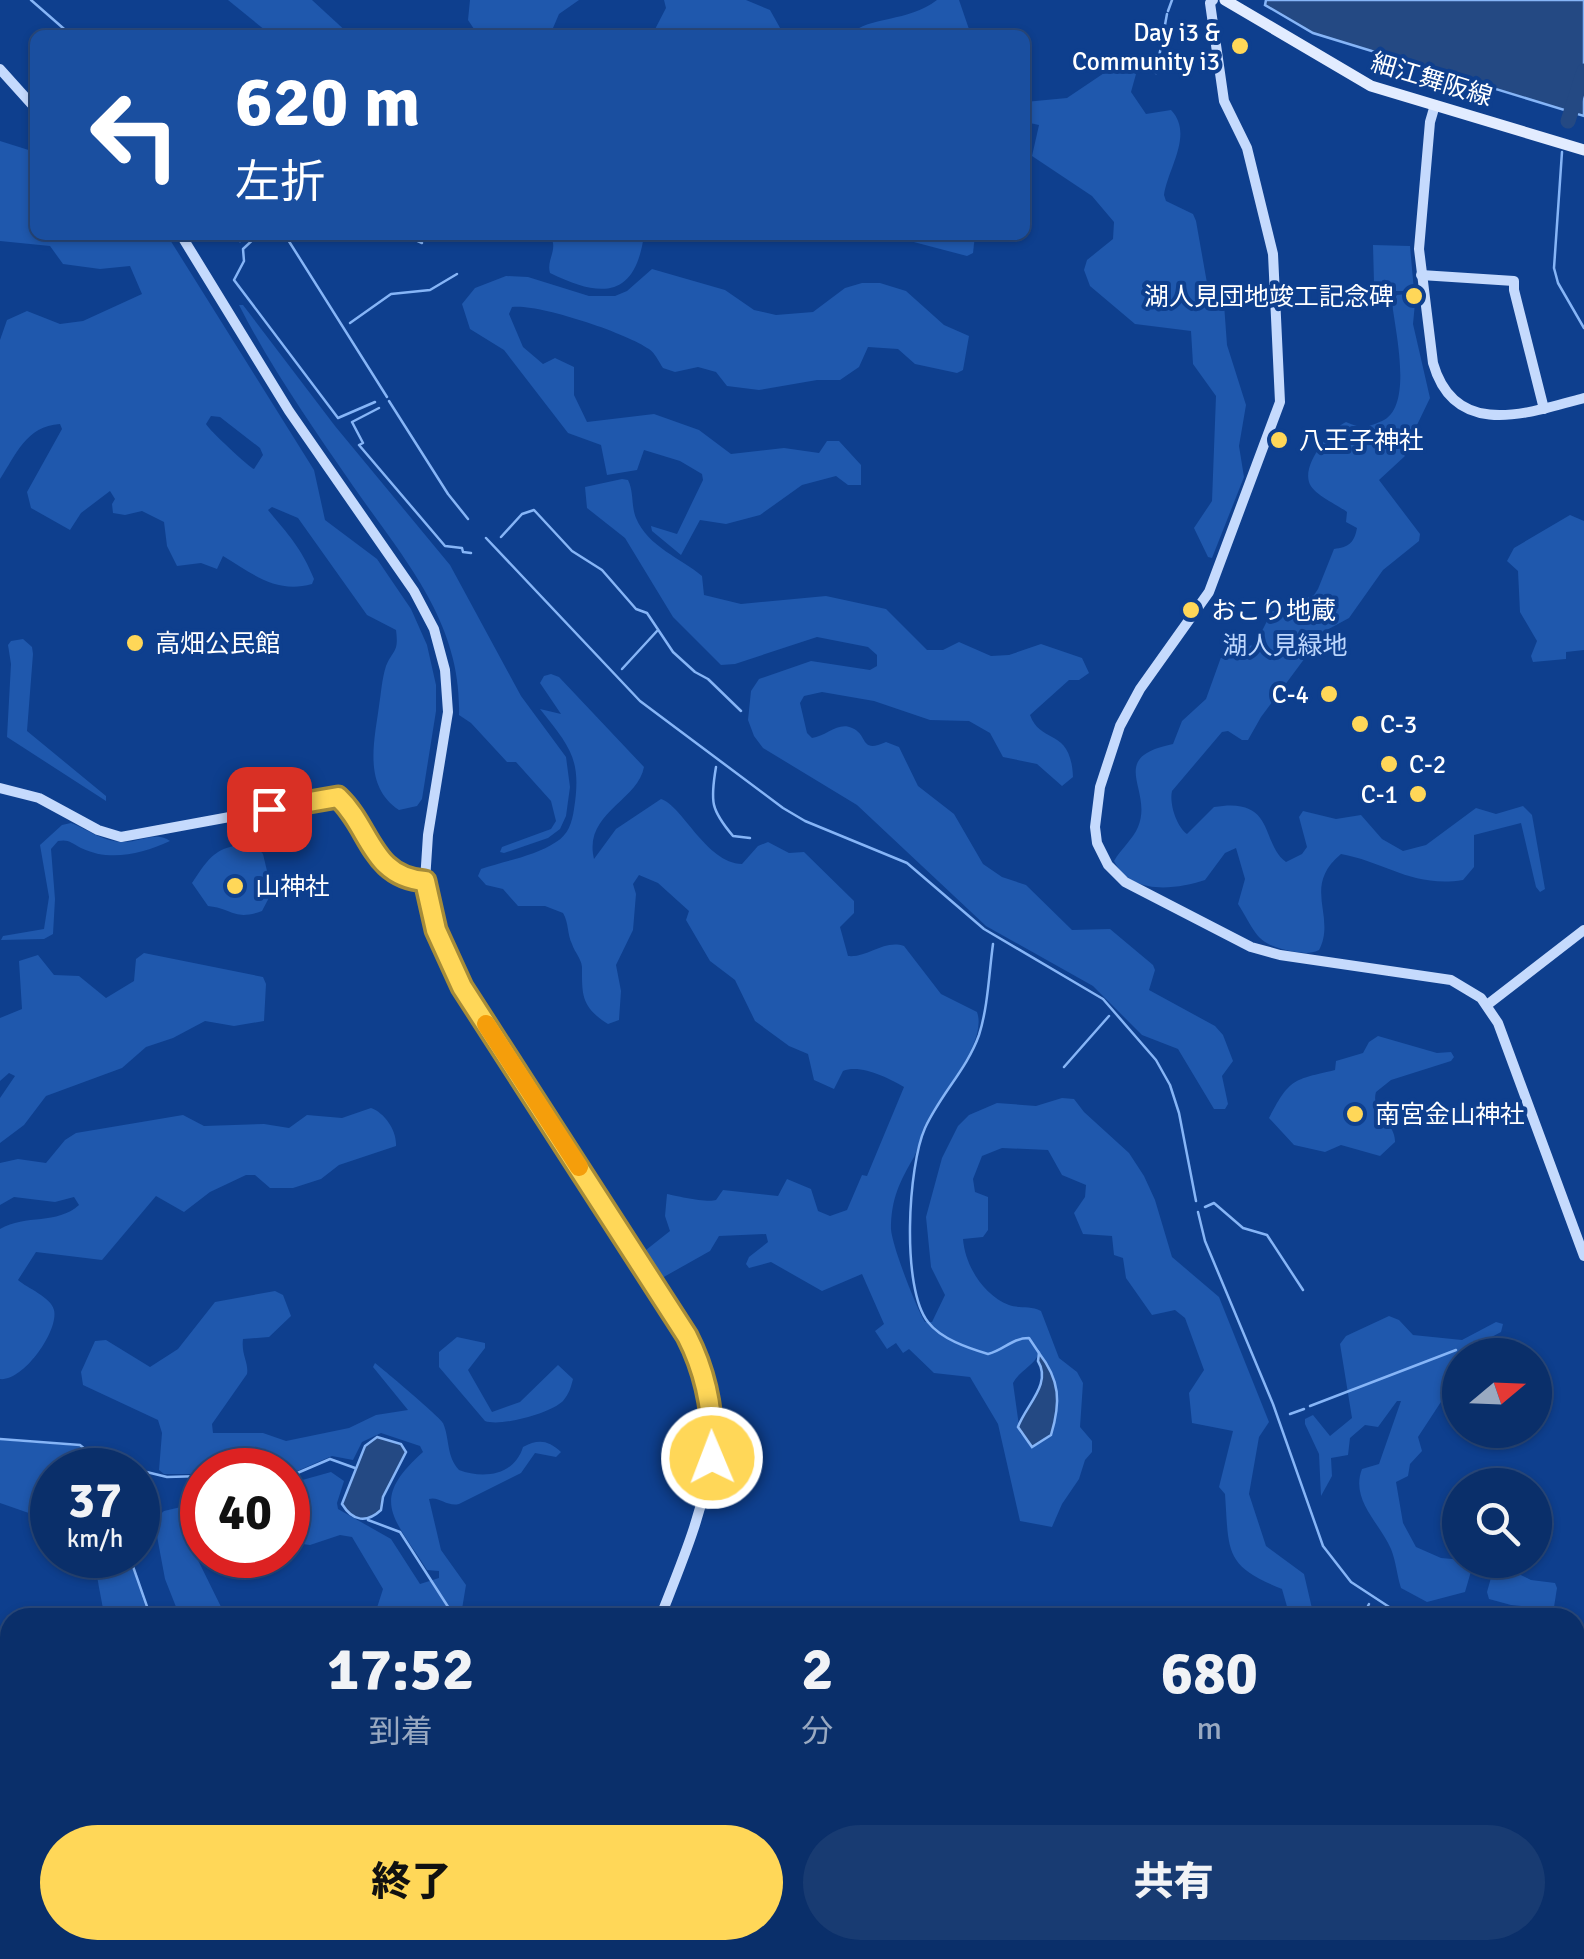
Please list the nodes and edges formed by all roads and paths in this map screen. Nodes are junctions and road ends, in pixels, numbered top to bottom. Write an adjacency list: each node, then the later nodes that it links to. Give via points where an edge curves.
1 (1213, 0): 14 (street, via 1222,92 1247,148 1273,254 1280,402 1209,592 1120,726 1100,787 1097,843 1125,882 1252,947 1451,980)
2 (1224, 0): 5 (main road, 細江舞阪線, via 1359,81)
3 (0, 70): 4 (street)
4 (30, 103)
5 (1435, 105): 6 (main road, 細江舞阪線); 8 (street)
6 (1584, 150)
7 (184, 240): 12 (street, via 434,629 448,712)
8 (1421, 276): 10 (street, via 1514,281); 10 (street, via 1432,362 1450,395 1492,417)
9 (1584, 398): 10 (street)
10 (1544, 408)
11 (0, 788): 12 (street, via 40,798 121,837 338,797 390,871)
12 (425, 881): 16 (street, via 457,978 678,1321 701,1368 712,1416 710,1473)
13 (1584, 930): 14 (street)
14 (1488, 1005): 15 (street)
15 (1584, 1256)
16 (664, 1608)

